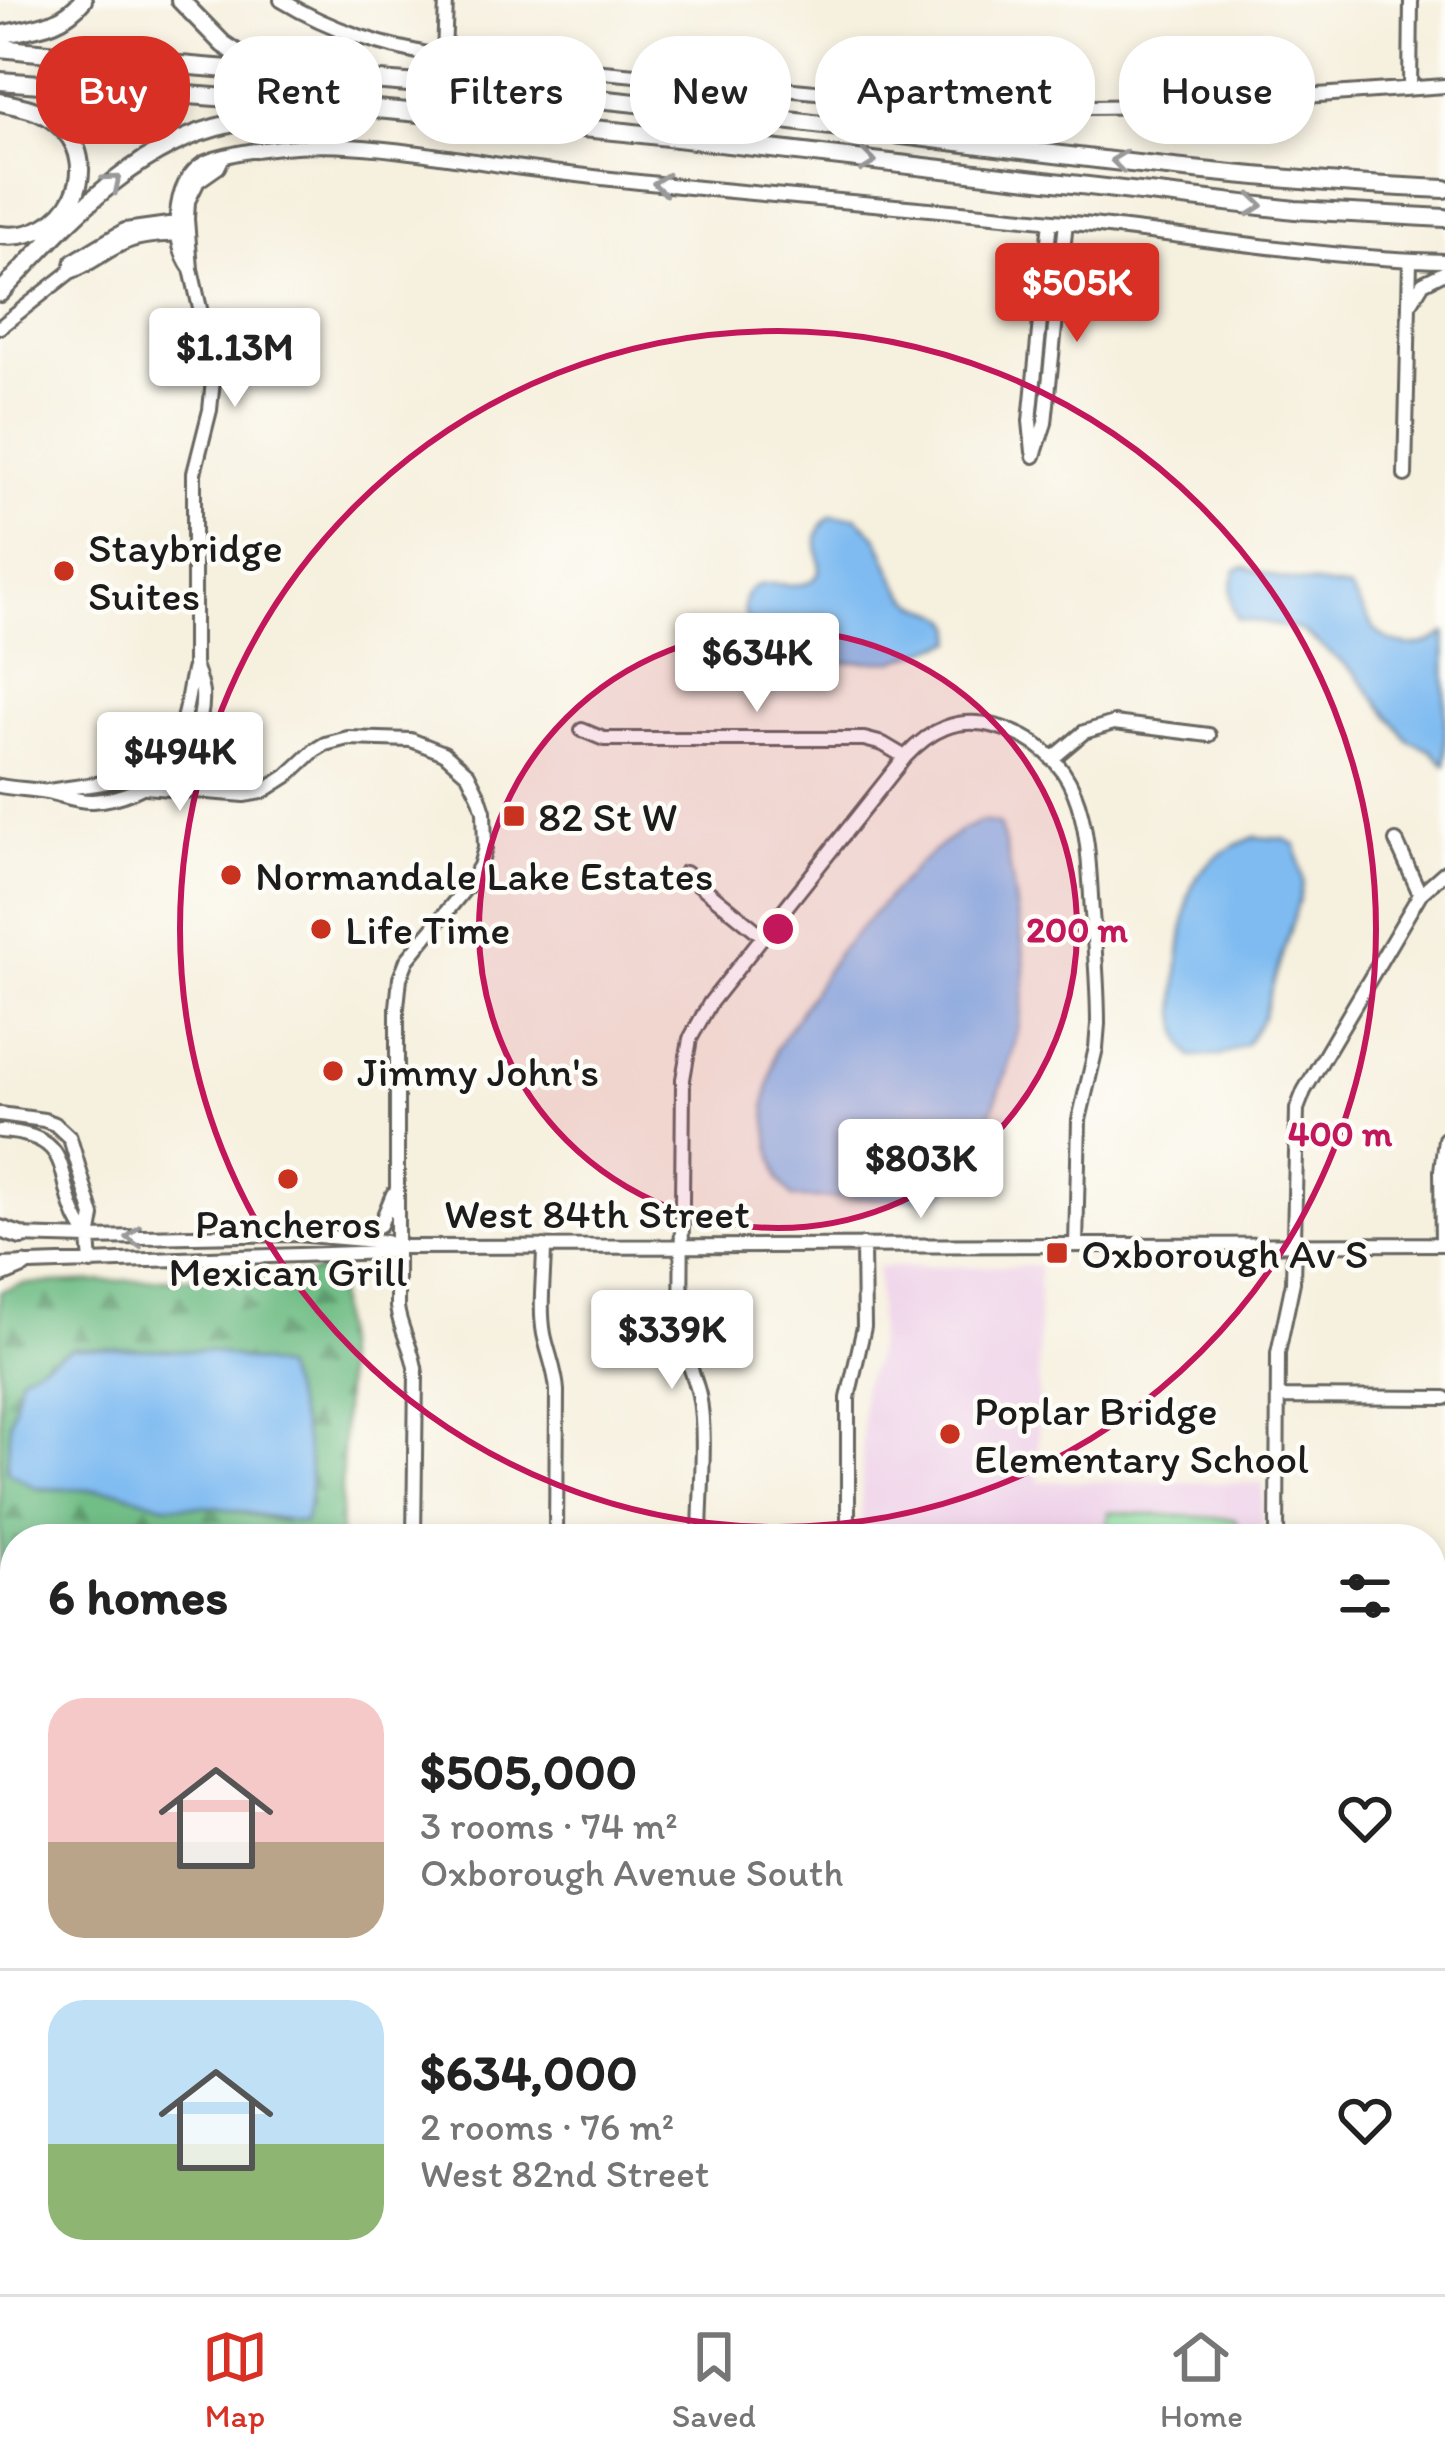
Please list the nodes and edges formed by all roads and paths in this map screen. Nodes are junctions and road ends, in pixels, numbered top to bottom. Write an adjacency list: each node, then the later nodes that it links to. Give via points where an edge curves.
1 (83, 0): 6 (highway, via 44,28)
2 (180, 0): 7 (highway)
3 (281, 0): 10 (street)
4 (446, 0): 8 (street)
5 (1411, 0): 16 (street)
6 (0, 35)
7 (215, 36)
8 (445, 36)
9 (0, 48): 11 (highway)
10 (406, 51)
11 (214, 68)
12 (606, 73): 16 (street, via 1030,105 1164,106)
13 (0, 81): 17 (highway)
14 (382, 82): 21 (highway, one-way to 14, via 1270,178 596,99)
15 (1445, 86): 16 (street)
16 (1411, 88)
17 (214, 97)
18 (0, 102): 26 (highway, via 61,126 79,170 59,218 27,236)
19 (382, 110): 22 (highway, one-way to 22, via 1295,210)
20 (214, 128): 30 (highway, one-way to 20, via 134,165)
21 (1445, 189)
22 (1445, 218)
23 (1051, 220): 24 (street); 24 (street, via 1030,421 1034,456 1045,424); 25 (street, one-way to 25, via 328,143 222,159 198,181)
24 (1066, 222): 27 (street)
25 (182, 228): 32 (street, via 130,240 70,272); 36 (street, via 214,370 194,472 201,708 188,744)
26 (0, 235)
27 (1409, 260): 28 (street); 31 (street)
28 (1445, 261)
29 (1445, 272): 31 (street, via 1423,283)
30 (0, 293)
31 (1409, 308): 33 (street)
32 (0, 327)
33 (1406, 475)
34 (582, 730): 37 (street, via 604,739 864,739)
35 (1208, 735): 38 (street, via 1114,723 1084,732)
36 (172, 756): 40 (street); 41 (street, via 127,779); 42 (street, via 196,766)
37 (905, 758): 38 (street, via 929,734 963,722 1001,728); 47 (street)
38 (1052, 759): 58 (street, via 1085,819 1098,1000 1078,1120)
39 (0, 786): 41 (street)
40 (146, 787): 41 (street, via 98,801); 42 (street)
41 (45, 792)
42 (221, 792): 51 (street, via 262,792 337,740 411,740 444,753 479,796 480,866 400,978)
43 (1396, 841): 46 (street)
44 (686, 872): 47 (street)
45 (1445, 872): 46 (street)
46 (1420, 895): 56 (street, via 1297,1108)
47 (763, 936): 60 (street, via 698,1020 684,1058)
48 (0, 1114): 54 (street, via 44,1120 70,1138 93,1216)
49 (0, 1131): 54 (street, via 50,1144)
50 (1445, 1138): 57 (street)
51 (398, 1181): 55 (street, via 380,1225); 62 (street)
52 (0, 1232): 53 (highway)
53 (21, 1236): 54 (street, West 84th Street)
54 (88, 1238): 55 (street, West 84th Street, one-way to 54); 63 (street)
55 (352, 1238): 62 (street, West 84th Street)
56 (1294, 1243): 57 (street, West 84th Street); 58 (street, West 84th Street); 67 (street)
57 (1443, 1244)
58 (1076, 1245): 61 (street, West 84th Street)
59 (544, 1246): 60 (street, West 84th Street); 62 (street, West 84th Street); 70 (street, via 544,1335 557,1391)
60 (682, 1246): 61 (street, West 84th Street); 71 (street, via 682,1345 701,1415)
61 (863, 1246): 72 (street, via 864,1327 848,1398)
62 (398, 1247): 63 (street, West 84th Street); 69 (street, via 399,1319 416,1374)
63 (91, 1263): 64 (street, West 84th Street)
64 (24, 1264): 65 (street, West 84th Street); 66 (main road)
65 (0, 1265)
66 (0, 1275)
67 (1278, 1397): 68 (street); 73 (street)
68 (1445, 1398)
69 (414, 1524)
70 (556, 1524)
71 (700, 1524)
72 (848, 1524)
73 (1276, 1524)

